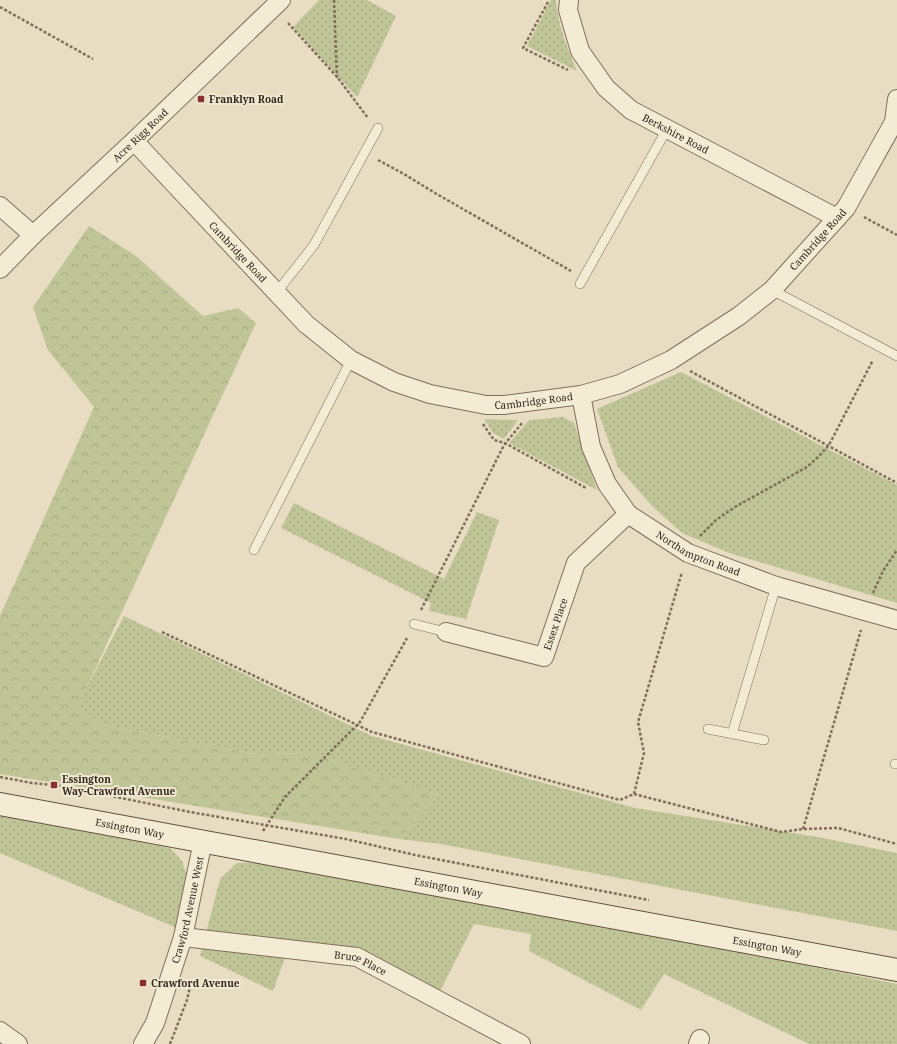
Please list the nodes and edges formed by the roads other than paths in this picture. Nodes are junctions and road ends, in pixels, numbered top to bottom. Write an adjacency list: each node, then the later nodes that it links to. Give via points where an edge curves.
1 (281, 0): 7 (street, Acre Rigg Road)
2 (569, 0): 6 (street, Berkshire Road, via 568,10 580,51 606,88 630,110)
3 (897, 99): 4 (street, Cambridge Road)
4 (896, 123): 9 (street, Cambridge Road)
5 (378, 128): 14 (lane, via 314,244)
6 (667, 129): 9 (street, Berkshire Road); 12 (lane)
7 (134, 141): 10 (street, Acre Rigg Road); 14 (street, Cambridge Road)
8 (0, 206): 10 (street)
9 (841, 213): 13 (street, Cambridge Road)
10 (33, 235): 11 (street, Acre Rigg Road)
11 (0, 269)
12 (581, 281)
13 (772, 290): 15 (lane); 17 (street, Cambridge Road, via 739,316 671,360 620,384)
14 (277, 292): 16 (street, Cambridge Road, via 306,324)
15 (897, 356)
16 (351, 360): 17 (street, Cambridge Road, via 394,382 430,394 486,405); 19 (lane)
17 (580, 395): 18 (street, Northampton Road, via 591,447 608,484)
18 (628, 514): 20 (street, Northampton Road, via 688,553); 23 (street, Essex Place, via 576,563 544,657)
19 (254, 550)
20 (776, 586): 21 (street, Northampton Road); 25 (lane)
21 (897, 620)
22 (414, 624): 23 (lane)
23 (446, 632)
24 (708, 728): 25 (lane)
25 (732, 734): 26 (lane)
26 (764, 740)
27 (0, 804): 28 (street, Essington Way)
28 (203, 842): 29 (street, Crawford Avenue West); 30 (street, Essington Way)
29 (183, 937): 33 (street, Crawford Avenue West, via 155,1023); 34 (street, Bruce Place, via 357,957)
30 (897, 970)
31 (0, 1031): 32 (street)
32 (18, 1044)
33 (143, 1044)
34 (521, 1044)

